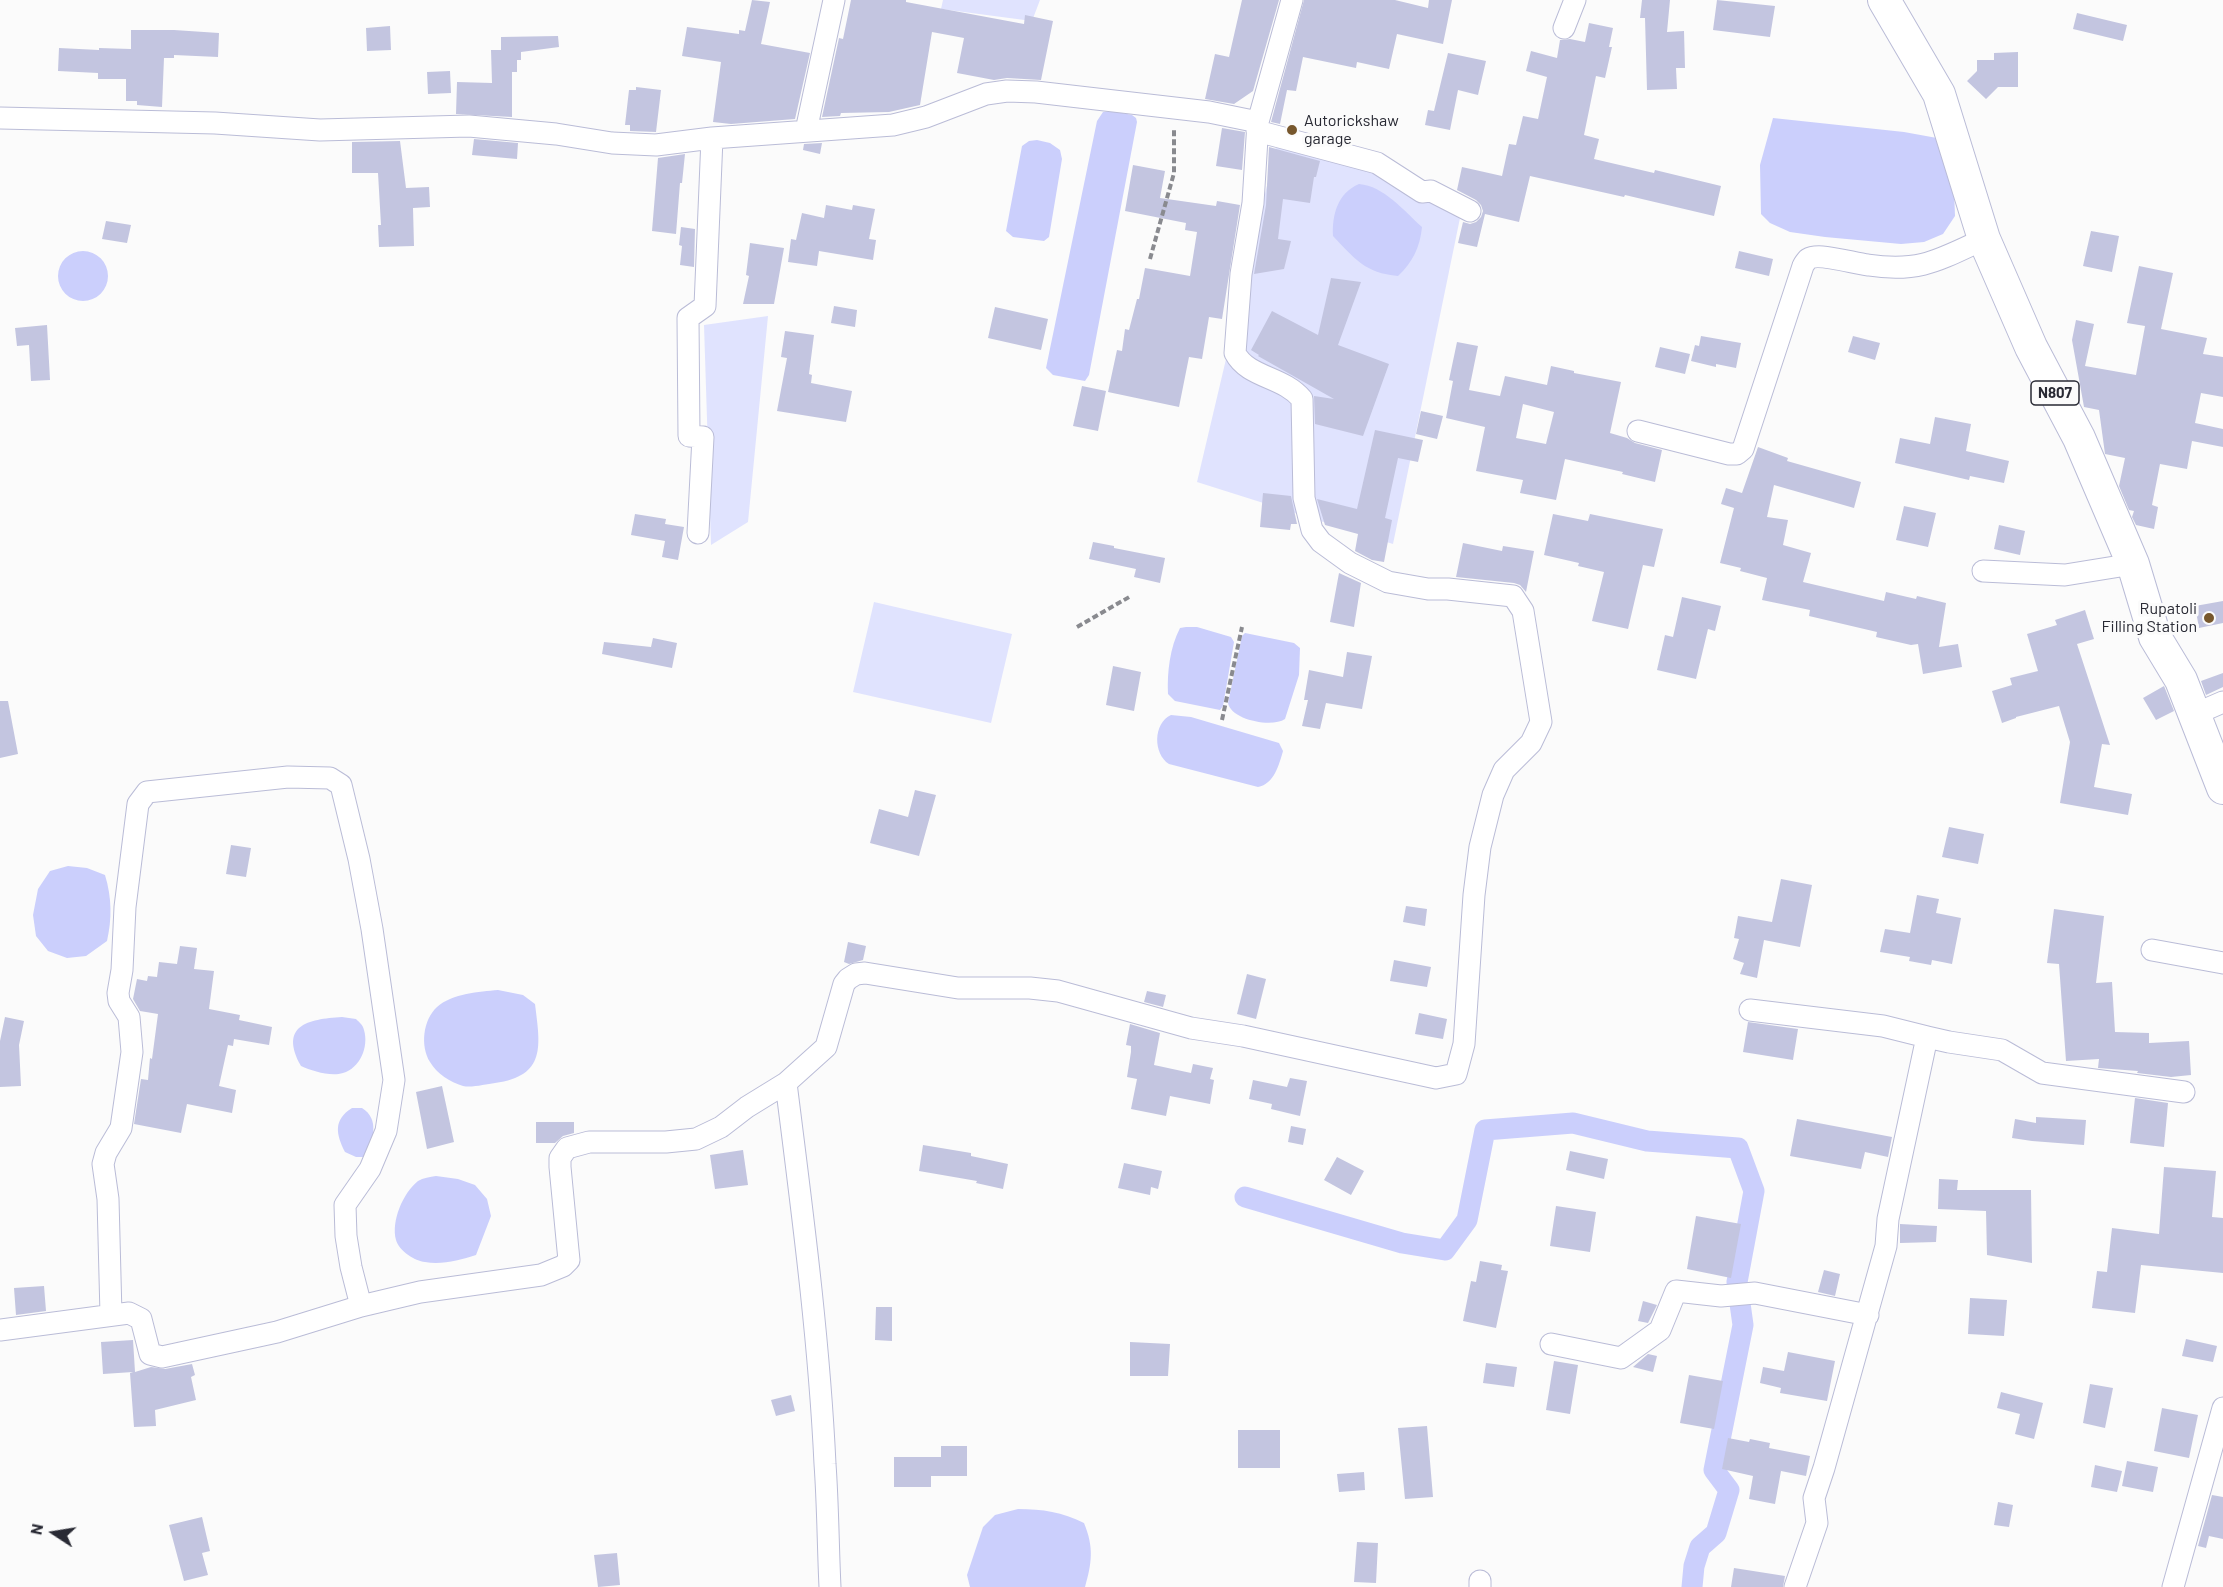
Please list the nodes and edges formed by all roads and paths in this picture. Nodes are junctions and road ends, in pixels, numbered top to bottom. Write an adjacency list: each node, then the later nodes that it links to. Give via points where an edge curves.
1 (834, 0): 9 (street)
2 (1292, 0): 8 (street)
3 (1575, 0): 5 (street)
4 (1884, 0): 12 (highway, N807, via 1940,94)
5 (1564, 28)
6 (1174, 109): 8 (street, via 1209,112); 9 (street, via 1007,91 986,94 893,125); 13 (path, via 1174,172)
7 (0, 118): 10 (street, via 214,123 320,130 469,126 645,144)
8 (1258, 127): 11 (street, via 1377,163 1422,192 1431,191); 29 (street, via 1253,203 1240,274 1234,353 1240,364 1293,389 1302,399 1304,498 1312,530 1321,542 1350,562 1388,582 1513,596 1522,611 1541,722 1531,743 1504,770 1493,795 1480,847 1464,1044 1456,1074 1436,1078 1191,1028 1058,991 958,988 865,973 856,974 844,984 826,1047)
9 (806, 131): 10 (street)
10 (712, 138): 15 (street, via 705,306 688,318 689,436 703,437)
11 (1470, 211)
12 (1984, 239): 14 (street, via 1933,263 1905,268 1817,256 1808,259 1743,449 1737,454); 16 (highway, N807, via 2031,347 2079,438)
13 (1150, 259)
14 (1638, 430)
15 (698, 533)
16 (2133, 564): 17 (street, via 2065,575); 22 (highway, N807, via 2155,637 2181,681)
17 (1983, 571)
18 (1131, 596): 19 (path)
19 (1077, 627)
20 (1242, 627): 23 (path)
21 (2223, 702): 22 (street)
22 (2193, 715): 24 (highway, N807)
23 (1222, 720)
24 (2223, 788)
25 (2152, 950): 26 (street)
26 (2223, 963)
27 (1750, 1010): 28 (street, via 1883,1026)
28 (1927, 1037): 30 (street, via 2002,1050 2042,1073); 33 (street, via 1888,1219 1886,1246)
29 (786, 1083): 31 (street, via 721,1127 696,1138 589,1142 567,1148 560,1158 568,1250 563,1266 541,1275 420,1292); 37 (street, via 814,1329)
30 (2184, 1092)
31 (361, 1306): 32 (street, via 277,1332 159,1358 150,1354 141,1319 129,1313); 32 (street, via 350,1257 345,1205 370,1169 386,1131 394,1080 390,1042 359,859 341,785 330,778 288,777 147,792 138,804 118,993 129,1017 132,1052 121,1128 103,1164 108,1199)
32 (111, 1315): 34 (street)
33 (1868, 1315): 35 (street, via 1755,1293 1720,1296 1676,1291 1660,1330 1621,1358); 38 (street, via 1814,1498 1816,1523)
34 (0, 1330)
35 (1551, 1344)
36 (2223, 1408): 39 (street)
37 (830, 1587)
38 (1796, 1587)
39 (2174, 1587)

